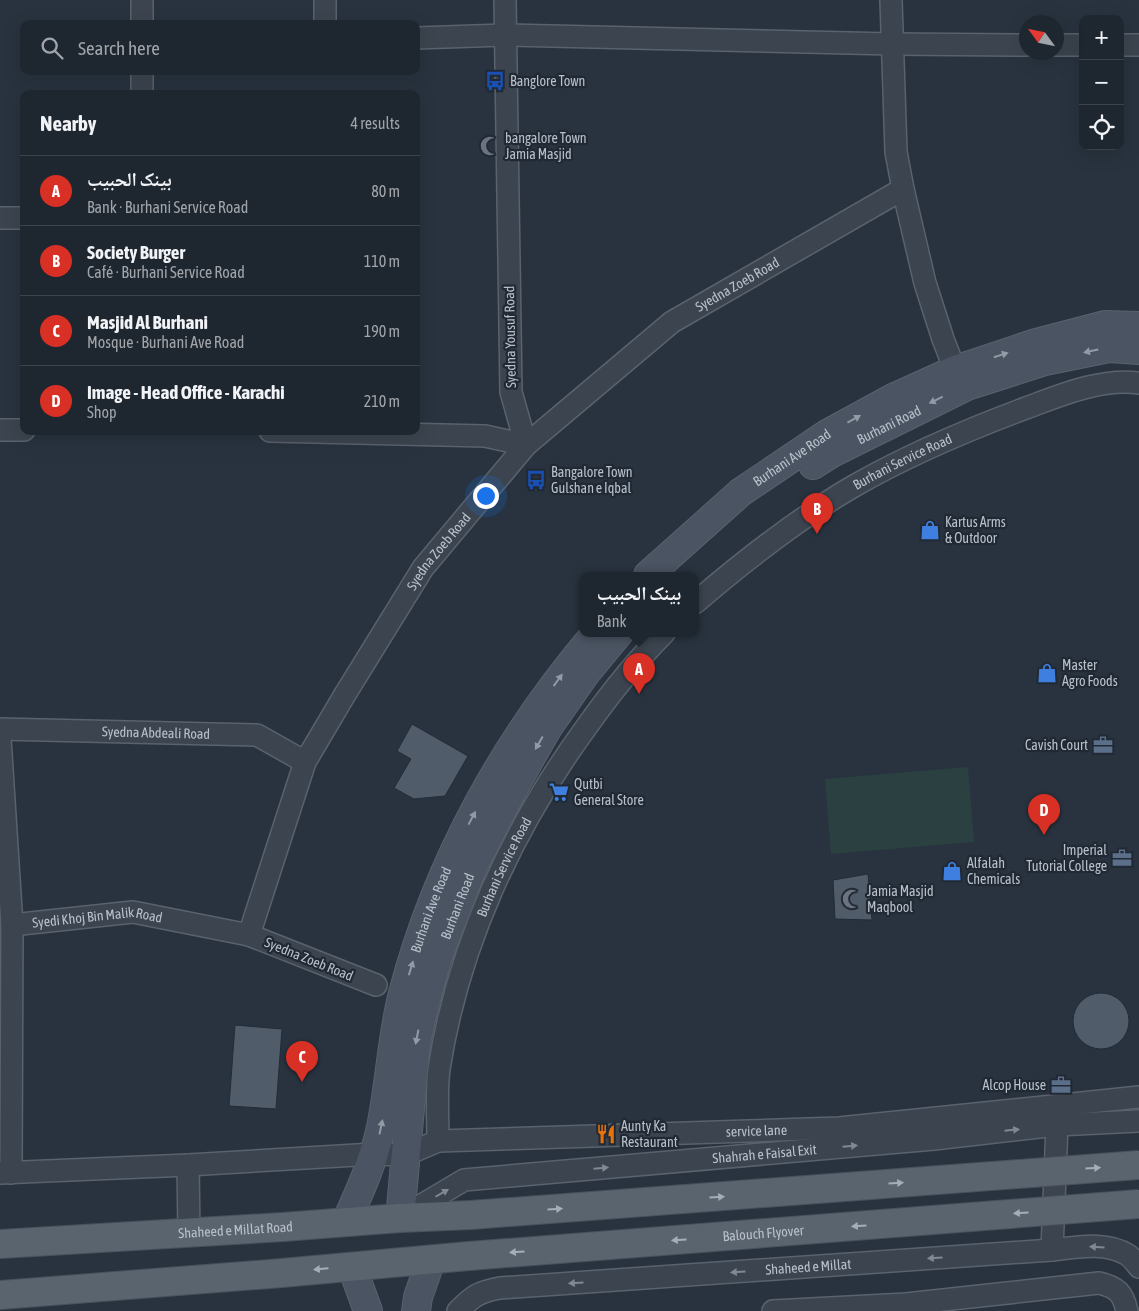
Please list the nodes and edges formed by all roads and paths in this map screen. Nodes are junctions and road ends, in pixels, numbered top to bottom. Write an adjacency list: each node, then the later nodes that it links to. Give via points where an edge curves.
1 (142, 0): 5 (street)
2 (325, 0): 6 (street)
3 (505, 0): 7 (street, Syedna Yousuf Road)
4 (892, 0): 9 (street)
5 (142, 20)
6 (325, 20)
7 (504, 35): 8 (street); 9 (street); 27 (street, Syedna Yousuf Road, via 511,392)
8 (420, 38)
9 (892, 44): 10 (street); 17 (street, via 896,152)
10 (1019, 44)
11 (1064, 45): 12 (street)
12 (1079, 45)
13 (1124, 45): 14 (street)
14 (1139, 45)
15 (142, 75): 16 (street)
16 (142, 90)
17 (903, 189): 22 (street, via 925,283); 27 (street, Syedna Zoeb Road, via 672,322)
18 (0, 218): 19 (street)
19 (20, 218)
20 (1139, 326): 22 (street, one-way to 20, via 1036,343 1105,325)
21 (1139, 350): 29 (street, Burhani Road, one-way to 29, via 1109,348 1091,351 1045,361 967,386 824,458 752,505)
22 (955, 370): 28 (street, Burhani Ave Road, one-way to 22, via 748,486 827,434 893,398)
23 (1139, 383): 30 (street, Burhani Service Road, via 1105,383 1041,402 903,460 791,526)
24 (0, 430): 25 (street)
25 (20, 430)
26 (420, 434): 27 (street, via 485,436)
27 (526, 445): 36 (street, Syedna Zoeb Road, via 423,568)
28 (651, 572)
29 (677, 572)
30 (699, 600)
31 (592, 637): 44 (street, Burhani Ave Road, one-way to 31, via 382,1126 403,994 428,910 452,855 492,779 528,720)
32 (616, 637): 45 (street, Burhani Road, one-way to 45, via 547,729 473,866 462,893 423,1010 416,1043)
33 (660, 637): 43 (street, Burhani Service Road, via 613,689 572,747 535,803 496,878 460,976 447,1027 439,1072)
34 (0, 729): 36 (street, Syedna Abdeali Road, via 256,735)
35 (0, 738): 37 (street)
36 (305, 762): 38 (street, Syedna Zoeb Road)
37 (12, 925): 38 (street, Syedi Khoj Bin Malik Road, via 133,912); 48 (street, Syedi Khoj Bin Malik Road)
38 (249, 935): 39 (street, Syedna Zoeb Road)
39 (376, 985)
40 (1139, 1097): 43 (street, service lane, via 839,1128)
41 (1139, 1121): 42 (street, Shahrah e Faisal Exit)
42 (1057, 1125): 50 (street, Shahrah e Faisal Exit, one-way to 42, via 464,1180 934,1139); 54 (street)
43 (438, 1141): 45 (street, service lane)
44 (374, 1154): 45 (street, service lane); 46 (street, service lane); 51 (street, Burhani Ave Road)
45 (406, 1155): 50 (street, Burhani Road)
46 (188, 1165): 48 (street, service lane); 52 (street)
47 (1139, 1165): 50 (main road, Shaheed e Millat Road, one-way to 47, bridge)
48 (6, 1173)
49 (1139, 1204): 56 (main road, Balouch Flyover, one-way to 56, bridge)
50 (400, 1218): 51 (main road, Shaheed e Millat Road)
51 (346, 1222): 52 (main road, Shaheed e Millat Road)
52 (197, 1233): 53 (main road, Shaheed e Millat Road); 55 (main road, via 175,1246)
53 (0, 1244)
54 (1052, 1250): 58 (street, Shaheed e Millat, one-way to 54, via 1128,1256 1111,1248 1082,1246); 62 (street, Shaheed e Millat, one-way to 62, via 500,1288 486,1291)
55 (0, 1259)
56 (430, 1260): 57 (main road, Balouch Flyover); 64 (street)
57 (352, 1266): 59 (main road, one-way to 59); 63 (street)
58 (1139, 1267)
59 (192, 1280): 60 (main road, via 172,1272); 61 (main road)
60 (0, 1282)
61 (0, 1295)
62 (465, 1304)
63 (368, 1311)
64 (416, 1311)
65 (773, 1311): 66 (street, via 906,1304 1099,1283 1120,1292)
66 (1127, 1311)

